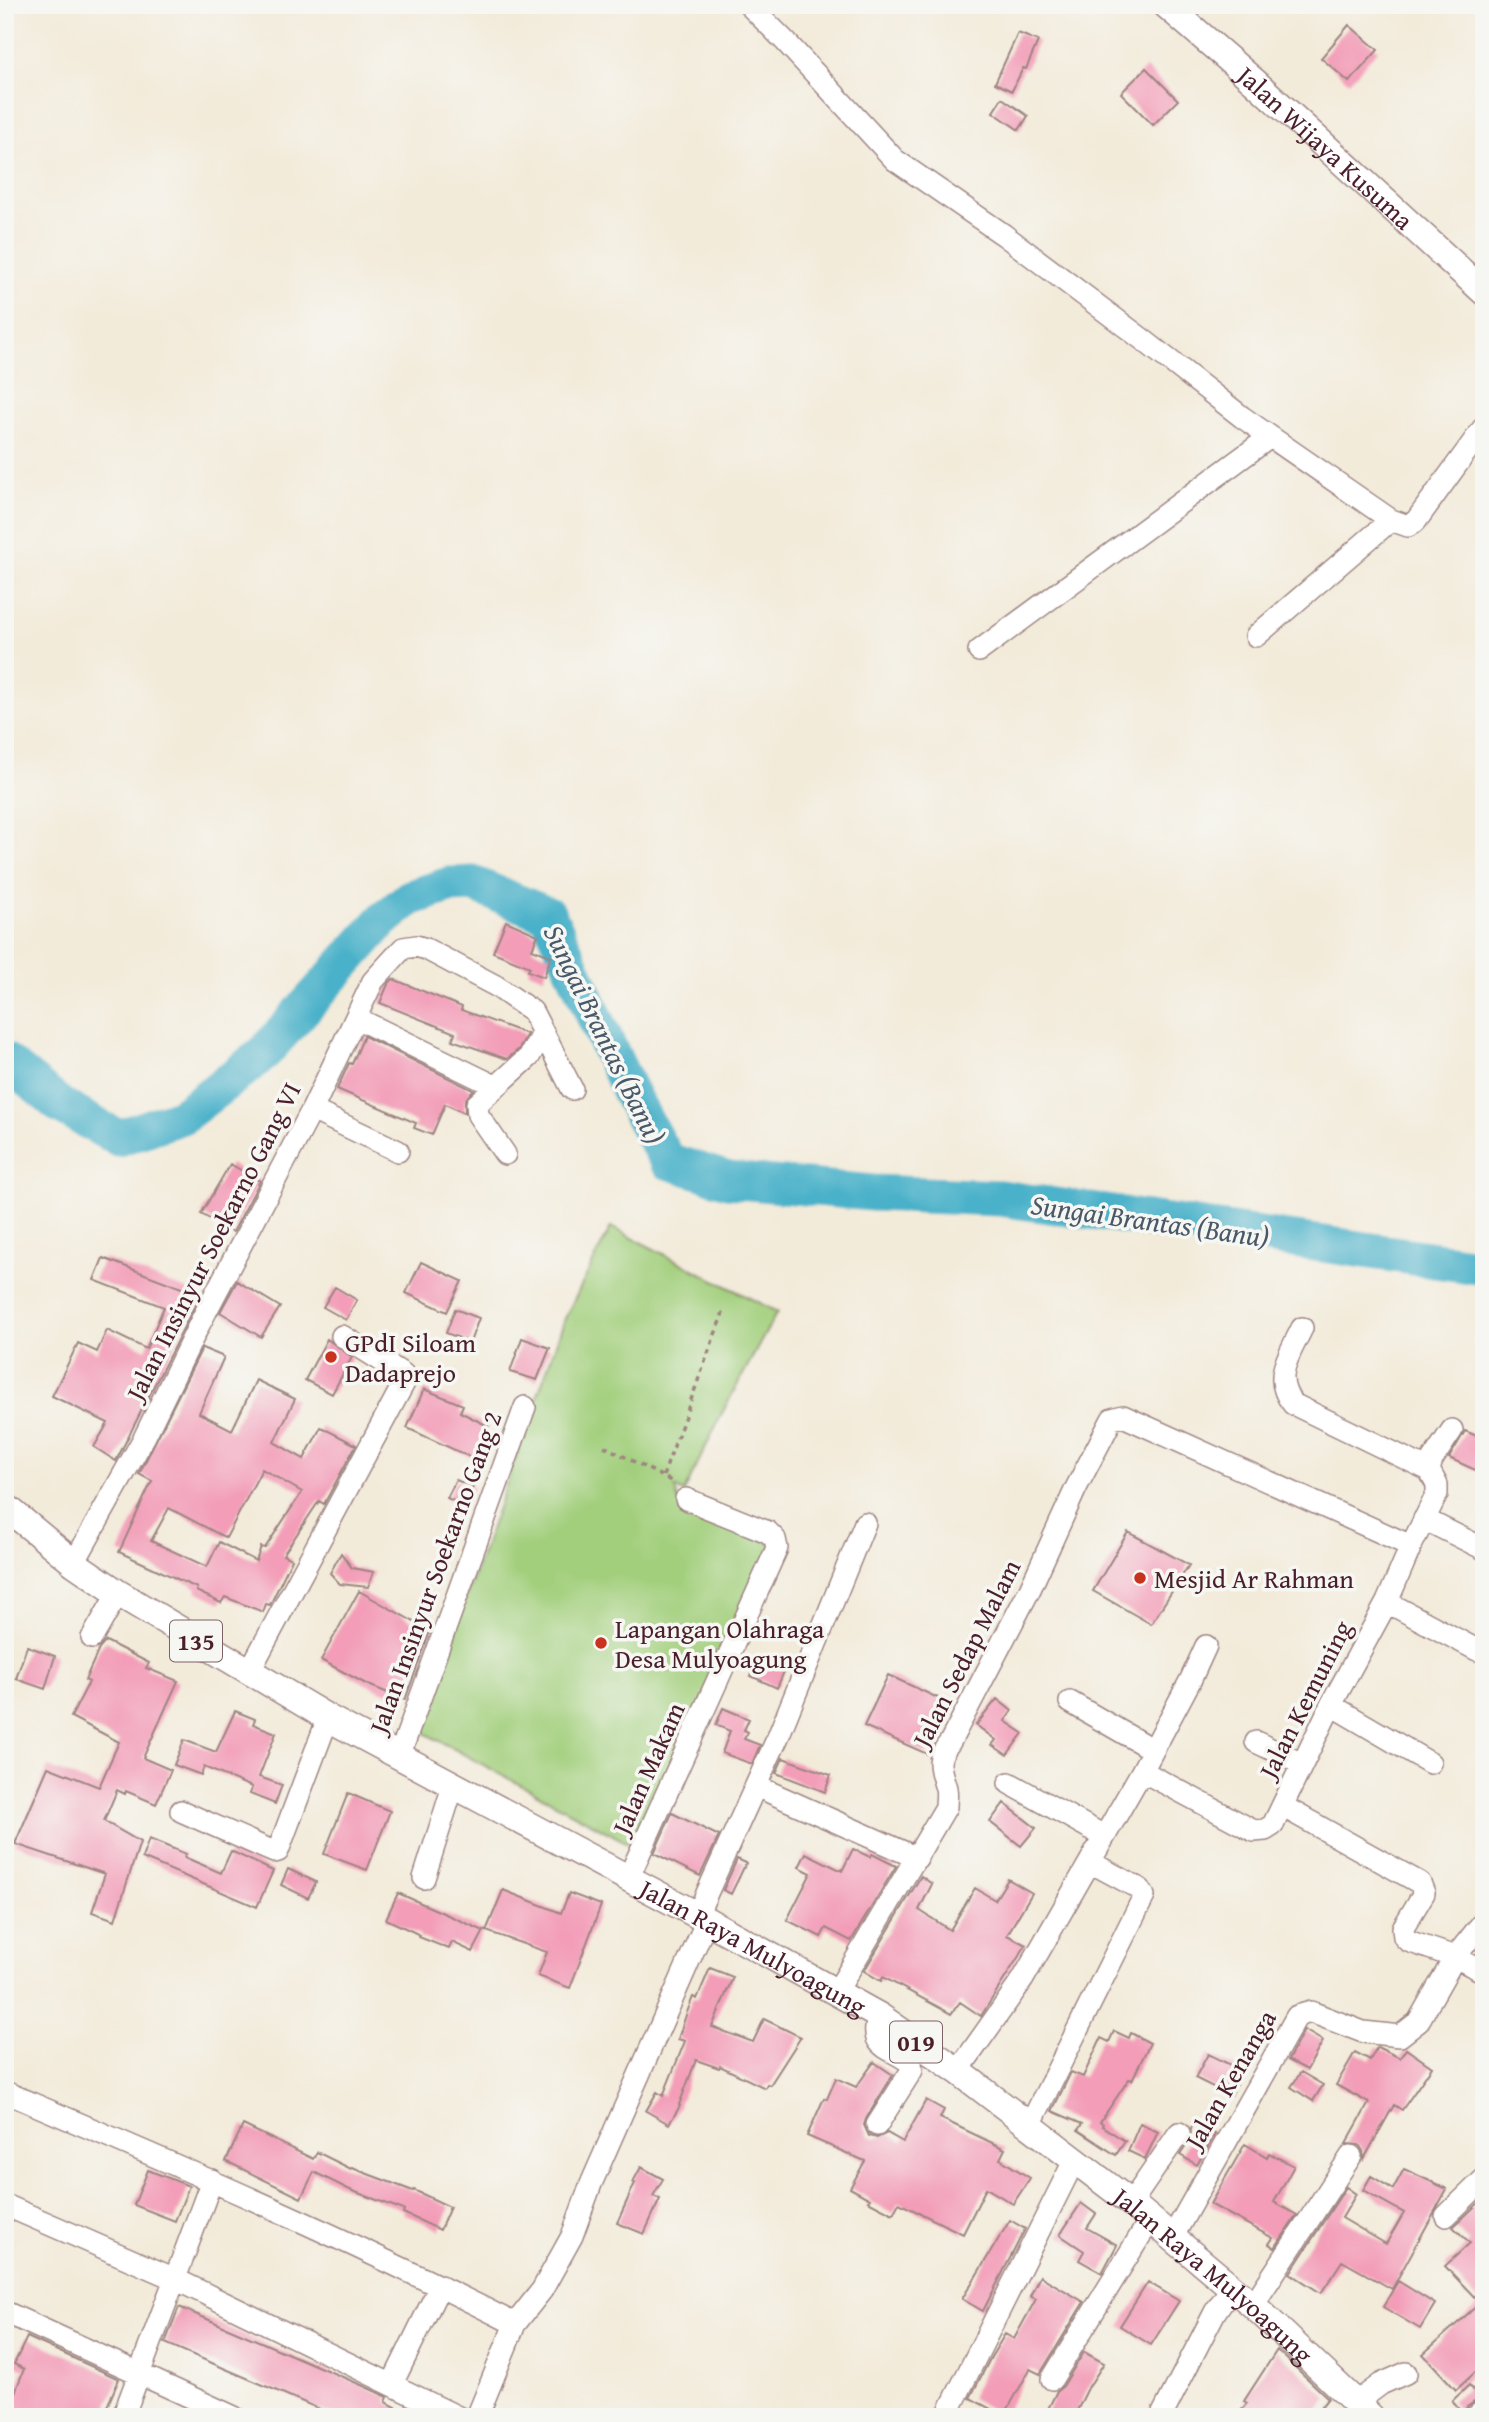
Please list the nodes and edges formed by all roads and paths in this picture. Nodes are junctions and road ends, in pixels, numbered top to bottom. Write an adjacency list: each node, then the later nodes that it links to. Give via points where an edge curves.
1 (749, 5): 5 (street, via 895,160 1004,235)
2 (1166, 5): 3 (main road, Jalan Wijaya Kusuma)
3 (1484, 292)
4 (1484, 427): 6 (street, via 1416,521 1408,526)
5 (1270, 437): 6 (street); 8 (street)
6 (1391, 520): 7 (street)
7 (1256, 636)
8 (979, 651)
9 (356, 1018): 10 (street, Jalan Insinyur Soekarno Gang VI, via 373,981 403,947 416,946 504,991 532,1011); 11 (street); 13 (street, Jalan Insinyur Soekarno Gang VI)
10 (543, 1032): 11 (street, via 529,1057); 12 (street)
11 (495, 1086): 15 (street, via 476,1110)
12 (572, 1089)
13 (312, 1110): 14 (street); 30 (street, Jalan Insinyur Soekarno Gang VI, via 139,1448)
14 (398, 1151)
15 (505, 1154)
16 (724, 1310): 23 (path)
17 (1302, 1328): 22 (street, via 1282,1374 1285,1395 1293,1404)
18 (342, 1336): 36 (street, via 403,1374 405,1381)
19 (525, 1406): 42 (street, Jalan Insinyur Soekarno Gang 2)
20 (1452, 1430): 22 (street)
21 (604, 1446): 23 (path)
22 (1429, 1470): 26 (street, Jalan Kemuning, via 1437,1494)
23 (663, 1476): 24 (path, via 680,1486)
24 (685, 1499): 55 (street, Jalan Makam, via 768,1532 777,1548)
25 (11, 1516): 30 (main road, 135)
26 (1424, 1519): 28 (street, Jalan Kemuning); 29 (street)
27 (865, 1523): 48 (street)
28 (1411, 1546): 32 (street, Jalan Kemuning); 52 (street, Jalan Sedap Malam, via 1122,1416 1112,1419 1030,1589 943,1751 939,1769 946,1786 946,1807)
29 (1484, 1549)
30 (74, 1563): 31 (main road, 135)
31 (118, 1593): 33 (street); 36 (main road, 135)
32 (1387, 1602): 35 (street); 38 (street, Jalan Kemuning)
33 (92, 1638)
34 (1206, 1646): 41 (street)
35 (1477, 1650)
36 (249, 1672): 39 (main road, 135)
37 (1070, 1702): 41 (street)
38 (1331, 1704): 43 (street); 44 (street, Jalan Kemuning)
39 (328, 1718): 42 (main road, 135); 50 (street, via 278,1851)
40 (1256, 1742): 44 (street)
41 (1153, 1750): 45 (street)
42 (399, 1757): 47 (main road, Jalan Raya Mulyoagung / 019)
43 (1430, 1763)
44 (1302, 1764): 49 (street, Jalan Kemuning)
45 (1142, 1772): 49 (street, Jalan Kemuning, via 1254,1830 1273,1825); 51 (street)
46 (1009, 1783): 51 (street)
47 (453, 1786): 54 (street); 55 (main road, Jalan Raya Mulyoagung / 019)
48 (756, 1786): 52 (street); 56 (street)
49 (1282, 1806): 58 (street, via 1420,1883 1424,1893 1403,1928 1404,1937)
50 (181, 1811)
51 (1104, 1836): 53 (street)
52 (917, 1858): 60 (street, Jalan Sedap Malam)
53 (1090, 1862): 62 (street, via 1023,1979); 65 (street, via 1140,1889 1144,1896)
54 (424, 1878)
55 (628, 1880): 56 (main road, Jalan Raya Mulyoagung / 019)
56 (702, 1917): 60 (main road, Jalan Raya Mulyoagung / 019); 80 (street, via 572,2236 542,2290)
57 (1484, 1922): 58 (street, Jalan Kenanga)
58 (1455, 1957): 59 (street); 74 (street, Jalan Kenanga, via 1418,2022 1400,2036 1363,2032 1311,2012 1297,2016)
59 (1484, 1972)
60 (837, 1991): 61 (main road, Jalan Raya Mulyoagung / 019)
61 (879, 2016): 62 (main road, Jalan Raya Mulyoagung / 019); 64 (street, via 875,2036 911,2063 912,2070)
62 (958, 2071): 65 (main road, Jalan Raya Mulyoagung / 019)
63 (5, 2092): 70 (street)
64 (877, 2125)
65 (1030, 2125): 68 (main road, Jalan Raya Mulyoagung / 019)
66 (1180, 2133): 72 (street)
67 (1351, 2156): 78 (street)
68 (1075, 2159): 72 (main road, Jalan Raya Mulyoagung / 019); 87 (street)
69 (1484, 2179): 73 (street)
70 (212, 2180): 75 (street); 76 (street)
71 (5, 2205): 75 (street)
72 (1140, 2211): 74 (main road, Jalan Raya Mulyoagung / 019); 83 (street)
73 (1446, 2216)
74 (1172, 2238): 77 (main road, Jalan Raya Mulyoagung / 019)
75 (175, 2279): 81 (street); 84 (street)
76 (440, 2286): 80 (street); 84 (street)
77 (1232, 2287): 78 (main road, Jalan Raya Mulyoagung / 019); 92 (street)
78 (1253, 2305): 85 (main road, Jalan Raya Mulyoagung / 019)
79 (5, 2312): 81 (street)
80 (515, 2324): 91 (street)
81 (141, 2372): 88 (street); 89 (street)
82 (1406, 2373): 85 (street, via 1381,2384)
83 (1052, 2379)
84 (392, 2384): 90 (street)
85 (1364, 2410)
86 (1484, 2410): 93 (street)
87 (951, 2415)
88 (123, 2417)
89 (234, 2417)
90 (458, 2417)
91 (477, 2417)
92 (1161, 2417)
93 (1476, 2417)

